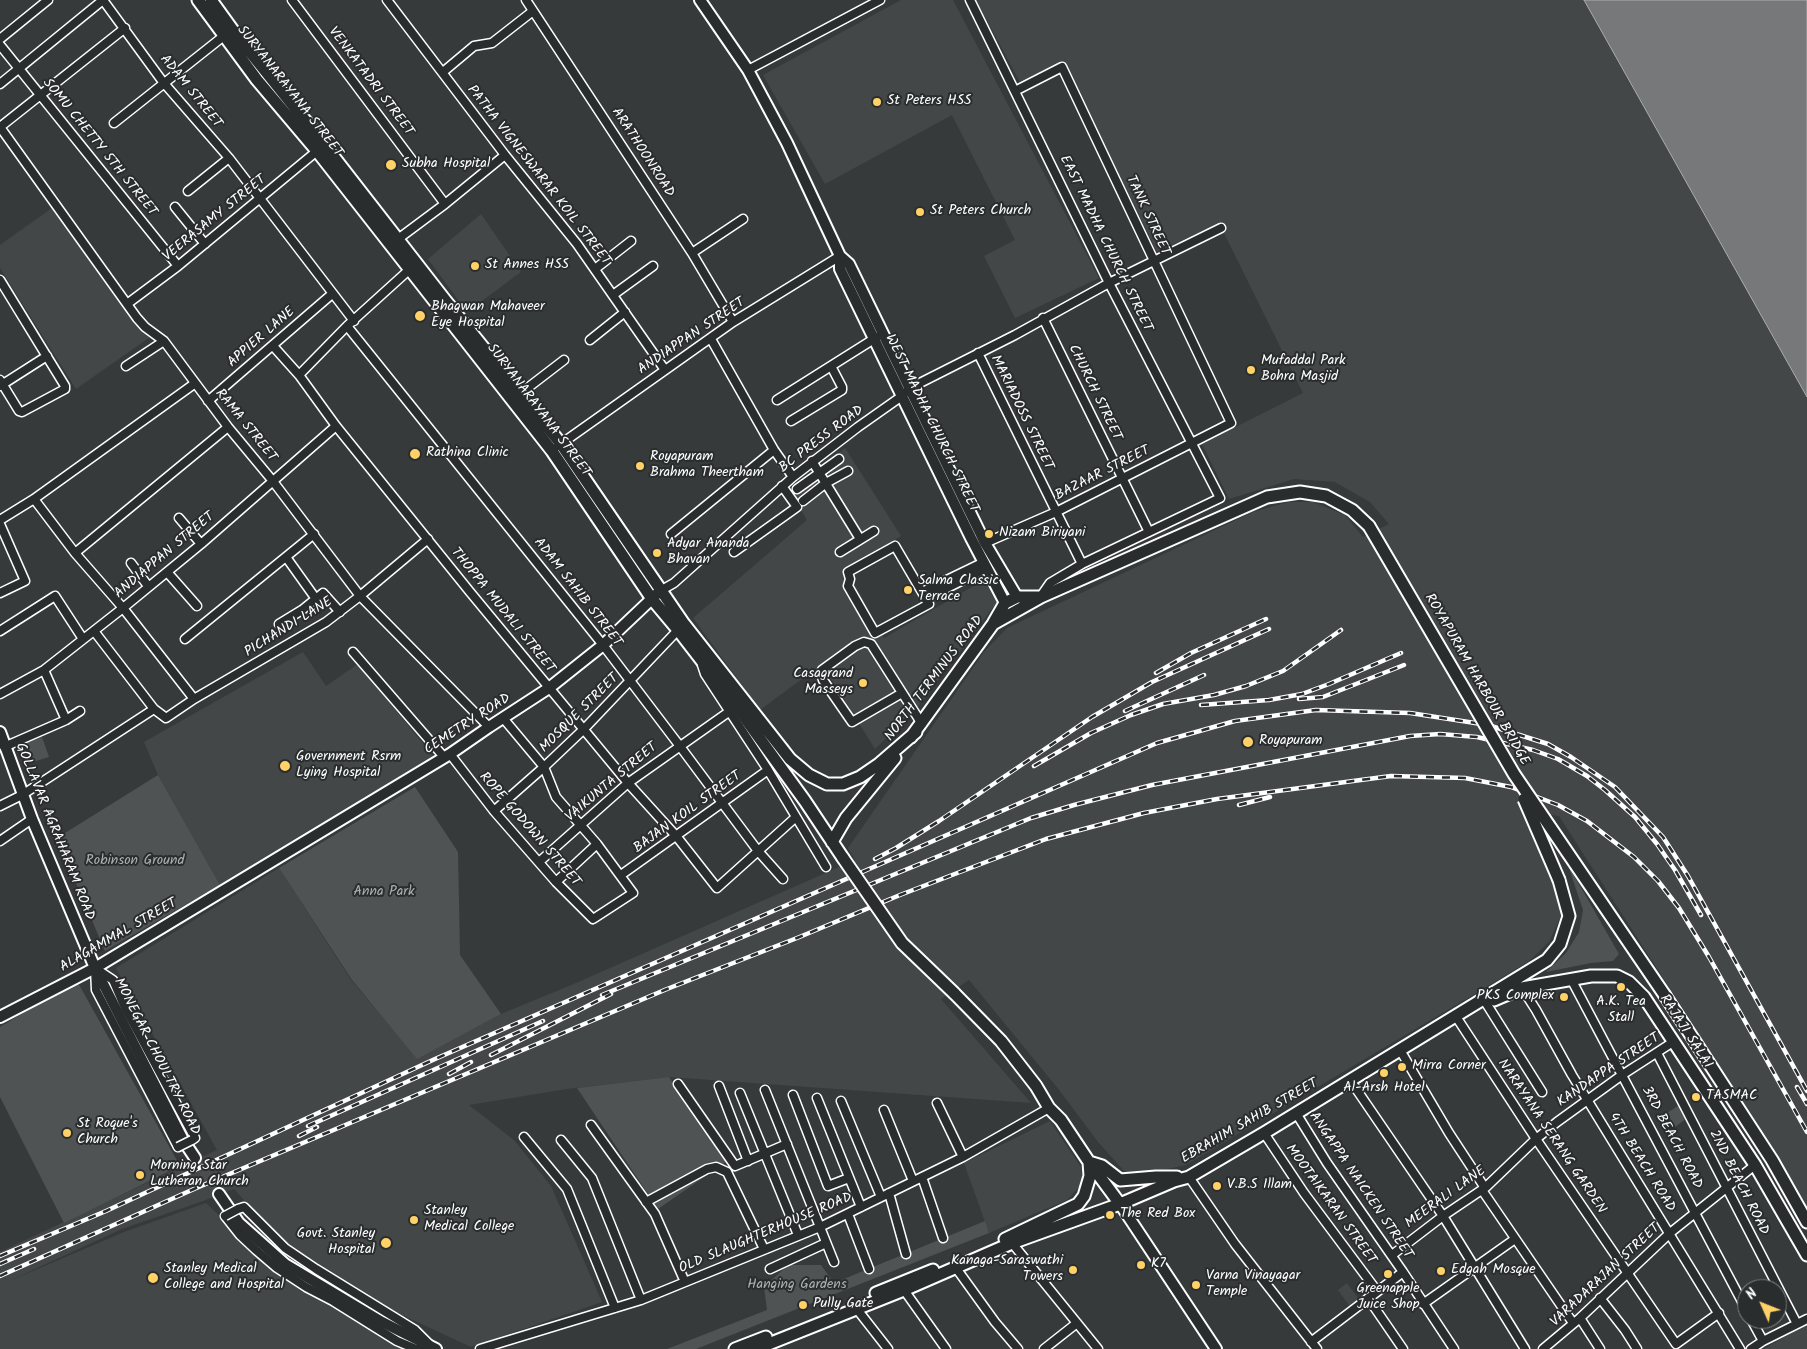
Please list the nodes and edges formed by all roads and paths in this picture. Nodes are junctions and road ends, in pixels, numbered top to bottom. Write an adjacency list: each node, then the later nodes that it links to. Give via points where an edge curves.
1 (48, 0): 14 (street)
2 (103, 0): 12 (street, ADAM STREET); 16 (street)
3 (198, 0): 13 (main road, SURYANARAYANA STREET)
4 (211, 0): 34 (main road, SURYANARAYANA STREET)
5 (292, 0): 30 (street, VENKATADRI STREET)
6 (387, 0): 18 (street, PATHA VIGNESWARAR KOIL STREET)
7 (526, 0): 11 (street, ARATHOONROAD)
8 (700, 0): 17 (main road, WEST MADHA CHURCH STREET)
9 (880, 0): 17 (street)
10 (970, 0): 21 (street, EAST MADHA CHURCH STREET)
11 (533, 10): 18 (street, via 492,43 474,46); 37 (street, ARATHOONROAD)
12 (124, 28): 19 (street, ADAM STREET); 22 (street)
13 (225, 35): 19 (street); 25 (main road, SURYANARAYANA STREET, via 257,80)
14 (0, 39)
15 (0, 45): 16 (street, SOMU CHETTY 5TH STREET)
16 (19, 69): 20 (street); 22 (street, SOMU CHETTY 5TH STREET)
17 (748, 70): 38 (main road, WEST MADHA CHURCH STREET)
18 (443, 72): 26 (street, PATHA VIGNESWARAR KOIL STREET)
19 (163, 82): 23 (street); 27 (street, ADAM STREET)
20 (0, 84)
21 (1015, 91): 39 (street, TANK STREET, via 1062,67); 45 (street, EAST MADHA CHURCH STREET)
22 (39, 95): 24 (street); 40 (street, SOMU CHETTY 5TH STREET)
23 (114, 123)
24 (0, 127): 48 (street, RAMA STREET)
25 (317, 151): 29 (street, VEERASAMY STREET); 42 (main road, SURYANARAYANA STREET)
26 (504, 155): 30 (street); 43 (street, PATHA VIGNESWARAR KOIL STREET)
27 (229, 158): 28 (street); 29 (street, ADAM STREET)
28 (188, 191)
29 (260, 199): 36 (street, VEERASAMY STREET); 46 (street, ADAM STREET)
30 (445, 204): 34 (street)
31 (175, 207): 36 (street)
32 (743, 220): 37 (street)
33 (1221, 228): 39 (street, BC PRESS ROAD)
34 (398, 240): 69 (main road, SURYANARAYANA STREET)
35 (631, 242): 43 (street)
36 (205, 244): 40 (street, VEERASAMY STREET)
37 (692, 253): 51 (street, ARATHOONROAD)
38 (840, 256): 51 (street, ANDIAPPAN STREET); 53 (main road, WEST MADHA CHURCH STREET, via 849,264 853,285)
39 (1154, 261): 45 (street, BC PRESS ROAD); 74 (street, TANK STREET)
40 (178, 266): 48 (street, VEERASAMY STREET)
41 (653, 266): 47 (street)
42 (410, 269): 52 (street); 78 (main road, SURYANARAYANA STREET)
43 (595, 269): 47 (street, PATHA VIGNESWARAR KOIL STREET)
44 (0, 280): 59 (street)
45 (1109, 283): 50 (street, BC PRESS ROAD); 77 (street, EAST MADHA CHURCH STREET)
46 (332, 294): 52 (street, ADAM SAHIB STREET); 57 (street, APPIER LANE)
47 (612, 295): 49 (street, PATHA VIGNESWARAR KOIL STREET)
48 (127, 304): 56 (street, RAMA STREET, via 145,327)
49 (625, 312): 55 (street); 64 (street, PATHA VIGNESWARAR KOIL STREET)
50 (1043, 318): 58 (street, BC PRESS ROAD); 85 (street, CHURCH STREET)
51 (733, 322): 54 (street, ANDIAPPAN STREET)
52 (350, 324): 65 (street); 131 (street, ADAM SAHIB STREET)
53 (879, 337): 60 (main road, WEST MADHA CHURCH STREET); 63 (street)
54 (711, 339): 64 (street, ANDIAPPAN STREET); 79 (street)
55 (590, 340)
56 (164, 341): 62 (street); 67 (street, RAMA STREET)
57 (273, 346): 65 (street, THOPPA MUDALI STREET); 72 (street, APPIER LANE)
58 (978, 353): 68 (street, BC PRESS ROAD); 92 (street, MARIADOSS STREET)
59 (47, 356): 66 (street); 66 (street, via 65,389 22,412)
60 (889, 359): 68 (main road, WEST MADHA CHURCH STREET); 70 (main road, WEST MADHA CHURCH STREET)
61 (564, 360): 69 (street)
62 (126, 366)
63 (831, 366): 71 (street); 73 (street, via 842,390)
64 (665, 370): 78 (street, ANDIAPPAN STREET)
65 (299, 375): 75 (street, THOPPA MUDALI STREET)
66 (1, 383)
67 (194, 384): 72 (street, RAMA STREET); 90 (street)
68 (910, 388): 70 (street, BC PRESS ROAD); 102 (main road, WEST MADHA CHURCH STREET)
69 (521, 393): 78 (main road, SURYANARAYANA STREET)
70 (902, 396): 81 (street, BC PRESS ROAD); 110 (main road, WEST MADHA CHURCH STREET)
71 (777, 400)
72 (208, 402): 76 (street, RAMA STREET)
73 (791, 421)
74 (1231, 423): 77 (street, BAZAAR STREET)
75 (336, 426): 86 (street, ANDIAPPAN STREET); 100 (street, THOPPA MUDALI STREET)
76 (228, 427): 86 (street, RAMA STREET); 106 (street)
77 (1191, 442): 85 (street, BAZAAR STREET); 97 (street, EAST MADHA CHURCH STREET, via 1220,498)
78 (556, 448): 114 (main road, SURYANARAYANA STREET)
79 (774, 450): 84 (street); 99 (street)
80 (839, 458): 83 (street)
81 (812, 461): 83 (street); 84 (street, BC PRESS ROAD)
82 (848, 471): 87 (street)
83 (819, 472): 87 (street); 89 (street)
84 (793, 477): 88 (street, BC PRESS ROAD)
85 (1121, 478): 92 (street, BAZAAR STREET); 97 (street, CHURCH STREET)
86 (272, 480): 98 (street, RAMA STREET); 103 (street, ANDIAPPAN STREET)
87 (826, 483): 91 (street); 101 (street)
88 (782, 486): 104 (street, via 797,507); 114 (street, BC PRESS ROAD, via 674,583)
89 (797, 489)
90 (34, 499): 94 (street); 106 (street)
91 (803, 502)
92 (1056, 512): 102 (street, BAZAAR STREET); 109 (street, MARIADOSS STREET)
93 (179, 518): 103 (street)
94 (0, 522): 113 (street, via 25,581)
95 (1204, 526): 118 (main road, NORTH TERMINUS ROAD); 154 (main road, ROYAPURAM HARBOUR BRIDGE, bridge, via 1266,497 1300,492 1326,496 1352,510 1370,526)
96 (874, 531): 101 (street)
97 (1149, 532): 109 (street)
98 (314, 534): 107 (street); 115 (street, RAMA STREET)
99 (670, 534)
100 (428, 539): 115 (street, PICHANDI LANE); 136 (street, THOPPA MUDALI STREET)
101 (860, 539): 105 (street)
102 (985, 543): 117 (main road, WEST MADHA CHURCH STREET)
103 (200, 544): 111 (street, ANDIAPPAN STREET)
104 (734, 552)
105 (840, 552)
106 (75, 553): 122 (street)
107 (286, 557): 119 (street); 130 (street)
108 (131, 563): 112 (street)
109 (1082, 564): 118 (street, via 1050,583)
110 (986, 565): 116 (street); 120 (main road, WEST MADHA CHURCH STREET)
111 (167, 572): 112 (street, ANDIAPPAN STREET); 121 (street)
112 (148, 586): 122 (street, ANDIAPPAN STREET)
113 (0, 593)
114 (656, 595): 127 (main road, SURYANARAYANA STREET); 131 (main road, CEMETRY ROAD); 146 (main road, SURYANARAYANA STREET, via 684,624 790,759 808,775 827,784 843,784 860,777)
115 (360, 596): 123 (street, PICHANDI LANE); 145 (street, RAMA STREET)
116 (924, 596): 116 (street, via 895,546 848,572 848,586 875,633 929,604)
117 (1017, 597): 118 (main road); 120 (main road)
118 (1041, 597): 125 (main road, NORTH TERMINUS ROAD)
119 (316, 599): 123 (street, via 323,593); 124 (street)
120 (1005, 602): 125 (main road)
121 (197, 606)
122 (123, 608): 126 (street, ANDIAPPAN STREET); 139 (street)
123 (340, 612): 139 (street, PICHANDI LANE, via 298,640)
124 (279, 624)
125 (993, 624): 146 (main road, NORTH TERMINUS ROAD)
126 (94, 630): 129 (street, ANDIAPPAN STREET); 140 (street)
127 (678, 630): 133 (main road, SURYANARAYANA STREET); 135 (street, MOSQUE STREET)
128 (0, 631): 129 (street, via 55,596)
129 (83, 638): 134 (street, ANDIAPPAN STREET)
130 (185, 639)
131 (603, 646): 135 (street, ADAM SAHIB STREET); 136 (main road, CEMETRY ROAD)
132 (353, 652): 151 (street, ROPE GODOWN STREET)
133 (699, 657): 142 (street, via 705,674); 165 (main road, SURYANARAYANA STREET)
134 (44, 670): 138 (street, ANDIAPPAN STREET); 144 (street)
135 (630, 682): 147 (street, MOSQUE STREET); 149 (street, ADAM SAHIB STREET)
136 (549, 688): 143 (main road, CEMETRY ROAD); 147 (street, THOPPA MUDALI STREET)
137 (902, 693): 137 (street, via 871,644 864,642 821,673 852,722); 146 (street)
138 (0, 694)
139 (194, 699): 140 (street, PICHANDI LANE, via 166,718)
140 (154, 709): 156 (street)
141 (80, 711): 144 (street)
142 (730, 711): 149 (street, VAIKUNTA STREET); 153 (street)
143 (503, 718): 145 (main road, CEMETRY ROAD); 152 (street)
144 (66, 720): 150 (street)
145 (489, 726): 151 (main road, CEMETRY ROAD)
146 (919, 728): 165 (main road, NORTH TERMINUS ROAD, via 846,818)
147 (584, 729): 152 (street, MOSQUE STREET); 155 (street, THOPPA MUDALI STREET)
148 (0, 732): 150 (main road, GOLLAVAR AGRAHARAM ROAD)
149 (680, 745): 155 (street, VAIKUNTA STREET); 157 (street, ADAM SAHIB STREET)
150 (4, 747): 156 (main road, GOLLAVAR AGRAHARAM ROAD)
151 (447, 756): 159 (street, ROPE GODOWN STREET); 170 (main road, CEMETRY ROAD)
152 (544, 767): 159 (street, MOSQUE STREET); 162 (street, via 556,797)
153 (768, 770): 157 (street, BAJAN KOIL STREET); 160 (street)
154 (1514, 774): 177 (main road, ROYAPURAM HARBOUR BRIDGE, bridge); 180 (main road, EBRAHIM SAHIB STREET, bridge, via 1560,880 1569,916 1560,944 1547,960)
155 (628, 783): 162 (street, VAIKUNTA STREET); 163 (street, THOPPA MUDALI STREET)
156 (22, 795): 158 (street); 161 (main road, GOLLAVAR AGRAHARAM ROAD)
157 (722, 803): 163 (street, BAJAN KOIL STREET); 167 (street, ADAM SAHIB STREET)
158 (0, 806)
159 (494, 811): 168 (street, ROPE GODOWN STREET)
160 (796, 817): 167 (street); 169 (street)
161 (32, 819): 164 (street); 174 (main road, GOLLAVAR AGRAHARAM ROAD)
162 (580, 825): 166 (street); 168 (street, VAIKUNTA STREET)
163 (677, 837): 167 (street, THOPPA MUDALI STREET, via 717,888); 171 (street, BAJAN KOIL STREET)
164 (0, 841)
165 (832, 842): 196 (main road, SURYANARAYANA STREET, bridge, via 902,943 1001,1041)
166 (597, 844): 171 (street); 173 (street)
167 (758, 851): 172 (street, ADAM SAHIB STREET)
168 (539, 862): 173 (street, ROPE GODOWN STREET)
169 (826, 867)
170 (250, 875): 174 (main road, ALAGAMMAL STREET)
171 (622, 876): 173 (street, ROPE GODOWN STREET, via 634,893 593,919)
172 (783, 879)
173 (556, 882)
174 (95, 968): 174 (street, bridge, via 96,990 178,1147 192,1140 195,1138 113,980); 179 (main road, ALAGAMMAL STREET); 207 (main road, MONEGAR CHOULTRY ROAD)
175 (1571, 979): 176 (main road, RAJAJI SALAI); 181 (main road, RAJAJI SALAI, via 1617,976 1628,982 1644,997); 184 (street, 3RD BEACH ROAD)
176 (1522, 988): 178 (main road, RAJAJI SALAI); 193 (street, 4TH BEACH ROAD)
177 (1666, 997): 228 (main road, RAJAJI SALAI, via 1772,1160)
178 (1486, 1003): 180 (main road, RAJAJI SALAI); 189 (street)
179 (1, 1015)
180 (1455, 1015): 182 (main road, EBRAHIM SAHIB STREET); 202 (street, NARAYANA SERANG GARDEN)
181 (1674, 1042): 183 (street, KANDAPPA STREET); 210 (main road, RAJAJI SALAI)
182 (1400, 1050): 185 (main road, EBRAHIM SAHIB STREET); 216 (street)
183 (1657, 1053): 184 (street, KANDAPPA STREET); 215 (street, 2ND BEACH ROAD)
184 (1622, 1074): 193 (street, KANDAPPA STREET); 224 (street, 3RD BEACH ROAD)
185 (1350, 1080): 198 (main road, EBRAHIM SAHIB STREET); 226 (street)
186 (678, 1084): 208 (street, via 735,1166)
187 (719, 1086): 208 (street)
188 (765, 1090): 204 (street)
189 (1542, 1092)
190 (740, 1093): 205 (street)
191 (793, 1095): 213 (street, via 828,1186)
192 (817, 1098): 213 (street)
193 (1588, 1100): 202 (street, KANDAPPA STREET); 230 (street, 4TH BEACH ROAD)
194 (841, 1101): 219 (street)
195 (937, 1103): 206 (street)
196 (1049, 1108): 206 (street, OLD SLAUGHTERHOUSE ROAD); 209 (main road, SURYANARAYANA STREET)
197 (884, 1110): 214 (street)
198 (1296, 1113): 200 (main road, EBRAHIM SAHIB STREET); 238 (street, ANGAPPA NAICKEN STREET)
199 (591, 1125): 220 (street)
200 (1264, 1133): 212 (main road, EBRAHIM SAHIB STREET); 249 (street, MOOTAIKARAN STREET, via 1295,1181)
201 (524, 1137): 255 (street, via 567,1188)
202 (1536, 1139): 216 (street, MEERALI LANE); 246 (street, NARAYANA SERANG GARDEN)
203 (561, 1140): 253 (street, via 592,1178)
204 (787, 1144): 205 (street); 229 (street)
205 (765, 1154): 208 (street); 231 (street)
206 (963, 1157): 211 (street, OLD SLAUGHTERHOUSE ROAD)
207 (194, 1158)
208 (748, 1161)
209 (1089, 1162): 212 (main road, via 1102,1166 1120,1180); 221 (main road, via 1090,1176); 222 (main road, SURYANARAYANA STREET)
210 (1755, 1164): 215 (street, VARADARAJAN STREET); 239 (main road, RAJAJI SALAI)
211 (922, 1177): 214 (street, OLD SLAUGHTERHOUSE ROAD); 232 (street)
212 (1189, 1177): 222 (main road, EBRAHIM SAHIB STREET); 264 (street, via 1235,1244)
213 (849, 1178): 223 (street)
214 (913, 1181): 217 (street, OLD SLAUGHTERHOUSE ROAD)
215 (1726, 1188): 224 (street, VARADARAJAN STREET); 261 (street, 2ND BEACH ROAD)
216 (1483, 1189): 226 (street, MEERALI LANE); 233 (street)
217 (889, 1193): 219 (street, OLD SLAUGHTERHOUSE ROAD); 237 (street)
218 (219, 1194): 265 (main road, via 239,1223 285,1264 382,1322)
219 (881, 1197): 223 (street, OLD SLAUGHTERHOUSE ROAD)
220 (646, 1202): 236 (street, via 716,1167 727,1172); 247 (street, via 655,1214)
221 (1078, 1204): 227 (main road); 267 (main road, via 980,1251)
222 (1120, 1204): 227 (main road, EBRAHIM SAHIB STREET); 274 (main road)
223 (861, 1207): 225 (street, OLD SLAUGHTERHOUSE ROAD)
224 (1696, 1211): 230 (street, VARADARAJAN STREET); 250 (street, 3RD BEACH ROAD)
225 (848, 1214): 229 (street, OLD SLAUGHTERHOUSE ROAD); 244 (street)
226 (1443, 1216): 238 (street, MEERALI LANE); 241 (street)
227 (1085, 1217): 235 (main road, EBRAHIM SAHIB STREET)
228 (1807, 1222)
229 (820, 1227): 231 (street, OLD SLAUGHTERHOUSE ROAD); 234 (street)
230 (1670, 1234): 246 (street, VARADARAJAN STREET); 257 (street, 4TH BEACH ROAD)
231 (798, 1235): 236 (street, OLD SLAUGHTERHOUSE ROAD)
232 (944, 1238)
233 (1515, 1239): 241 (street); 259 (street)
234 (826, 1243): 240 (street); 243 (street)
235 (1012, 1243): 242 (main road, EBRAHIM SAHIB STREET); 260 (street)
236 (764, 1249): 247 (street, OLD SLAUGHTERHOUSE ROAD)
237 (906, 1254)
238 (1392, 1255): 245 (street, ANGAPPA NAICKEN STREET)
239 (1807, 1255)
240 (834, 1262)
241 (1475, 1267): 254 (street); 277 (street)
242 (956, 1268): 248 (main road, EBRAHIM SAHIB STREET); 271 (street)
243 (770, 1269)
244 (869, 1270)
245 (1403, 1272): 249 (street); 254 (street, ANGAPPA NAICKEN STREET)
246 (1627, 1272): 252 (street, VARADARAJAN STREET); 257 (street, NARAYANA SERANG GARDEN, via 1676,1344)
247 (685, 1282): 253 (street, OLD SLAUGHTERHOUSE ROAD)
248 (904, 1290): 256 (main road, EBRAHIM SAHIB STREET); 270 (street)
249 (1377, 1291): 251 (street)
250 (1737, 1291)
251 (1368, 1298): 264 (street); 275 (street)
252 (1600, 1298): 259 (street, VARADARAJAN STREET); 280 (street)
253 (641, 1300): 255 (street, OLD SLAUGHTERHOUSE ROAD)
254 (1423, 1304): 276 (street, ANGAPPA NAICKEN STREET)
255 (615, 1308): 266 (street, OLD SLAUGHTERHOUSE ROAD)
256 (856, 1308): 268 (main road, EBRAHIM SAHIB STREET); 269 (street)
257 (1719, 1313): 281 (street, 4TH BEACH ROAD)
258 (1807, 1319): 261 (street)
259 (1576, 1320): 278 (street, VARADARAJAN STREET); 279 (street)
260 (1077, 1323): 272 (street); 273 (street)
261 (1797, 1324): 263 (street)
262 (1756, 1329): 263 (street)
263 (1763, 1341): 282 (street)
264 (1315, 1347)
265 (434, 1348): 265 (street, bridge, via 415,1330 285,1248 244,1207 226,1216 256,1250 306,1287 397,1341 416,1348)
266 (480, 1349)
267 (735, 1349)
268 (756, 1349)
269 (888, 1349)
270 (946, 1349)
271 (1018, 1349)
272 (1044, 1349)
273 (1098, 1349)
274 (1216, 1349)
275 (1403, 1349)
276 (1454, 1349)
277 (1525, 1349)
278 (1543, 1349)
279 (1600, 1349)
280 (1637, 1349)
281 (1740, 1349)
282 (1751, 1349)

